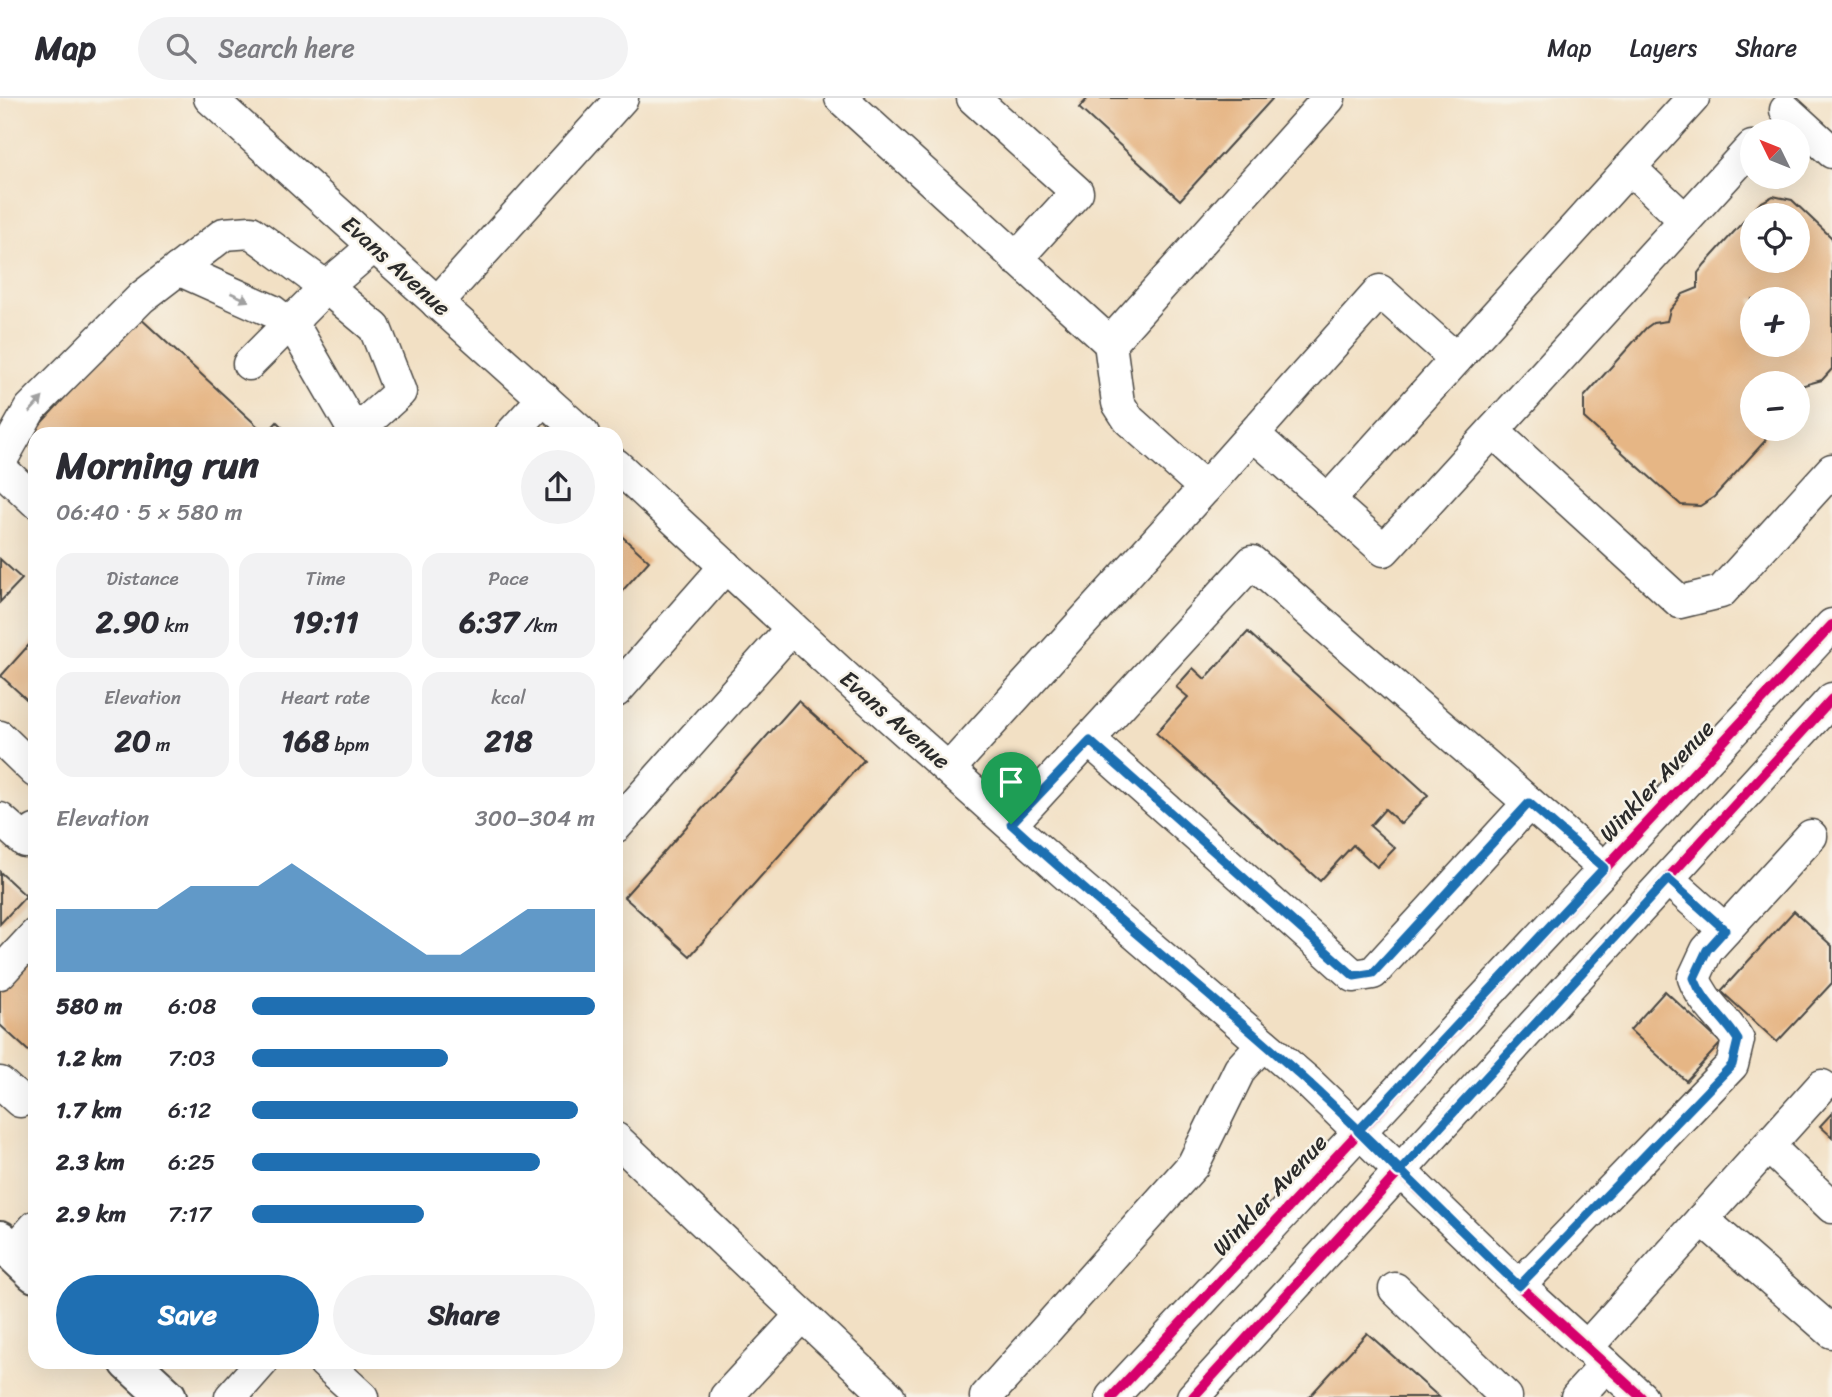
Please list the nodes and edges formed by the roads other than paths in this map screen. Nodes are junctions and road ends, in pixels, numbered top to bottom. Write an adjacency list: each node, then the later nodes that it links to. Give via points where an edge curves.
1 (210, 98): 12 (street, Evans Avenue)
2 (622, 98): 16 (street)
3 (841, 98): 13 (street)
4 (973, 98): 13 (street, via 1077,192)
5 (1329, 98): 18 (street)
6 (1693, 98): 10 (street)
7 (1783, 113): 8 (street)
8 (1832, 152)
9 (1740, 160): 11 (street)
10 (1630, 168): 11 (street); 19 (street)
11 (1685, 220): 26 (street)
12 (374, 246): 15 (street); 16 (street, Evans Avenue)
13 (1016, 259): 18 (street)
14 (178, 269): 15 (street, via 224,234 251,232); 17 (street, one-way to 17, via 272,311); 28 (street, one-way to 14, via 30,409 142,297)
15 (326, 286): 17 (street); 23 (street, via 375,328 400,392)
16 (437, 303): 21 (street, Evans Avenue)
17 (288, 324): 20 (street); 22 (street, via 296,330)
18 (1110, 343): 32 (street, via 1118,403 1129,420)
19 (1456, 359): 27 (street, via 1380,291); 34 (street)
20 (250, 364)
21 (544, 398): 24 (street); 25 (street, Evans Avenue)
22 (351, 427)
23 (361, 427)
24 (518, 427)
25 (575, 427)
26 (1493, 431): 30 (street, via 1680,602 1721,593); 34 (street, via 1384,550)
27 (1253, 434): 32 (street); 34 (street)
28 (0, 462)
29 (0, 468): 33 (street)
30 (1832, 470)
31 (623, 471): 35 (street, Evans Avenue)
32 (1205, 488): 43 (street)
33 (28, 494)
34 (1328, 501)
35 (726, 566): 37 (street, Evans Avenue); 38 (street)
36 (1832, 625): 50 (street, Winkler Avenue)
37 (792, 628): 43 (street, Evans Avenue); 46 (street)
38 (623, 683)
39 (1832, 699): 51 (street)
40 (0, 737): 42 (street)
41 (1090, 741): 44 (street, via 1354,976 1373,973); 44 (street, via 1252,562); 47 (street)
42 (28, 764)
43 (950, 768): 47 (street, Evans Avenue)
44 (1529, 803): 50 (street)
45 (0, 819): 49 (street, via 25,841)
46 (623, 819)
47 (1011, 824): 55 (street, Evans Avenue)
48 (1811, 836): 52 (street)
49 (28, 838)
50 (1604, 868): 57 (street, Winkler Avenue)
51 (1668, 879): 52 (street); 60 (street)
52 (1725, 930): 63 (street, via 1707,950 1694,978 1701,997 1738,1040 1732,1065)
53 (28, 943): 54 (street)
54 (0, 973)
55 (1263, 1044): 57 (street, Evans Avenue); 76 (street, via 1240,1069 1193,1165)
56 (1822, 1086): 59 (street)
57 (1358, 1131): 60 (street, Evans Avenue); 77 (street, Winkler Avenue)
58 (623, 1146): 65 (street)
59 (1768, 1146): 61 (street); 62 (street)
60 (1399, 1172): 63 (street, Evans Avenue); 78 (street)
61 (1832, 1207)
62 (1702, 1219): 66 (street); 67 (street)
63 (1519, 1286): 67 (street, Evans Avenue)
64 (1395, 1289): 79 (street)
65 (802, 1315): 74 (street); 75 (street)
66 (1832, 1332)
67 (1596, 1356): 80 (street); 81 (street, Evans Avenue)
68 (137, 1369): 71 (main road)
69 (256, 1369): 72 (street)
70 (332, 1369): 73 (street)
71 (167, 1397)
72 (231, 1397)
73 (362, 1397)
74 (726, 1397)
75 (889, 1397)
76 (986, 1397)
77 (1112, 1397)
78 (1193, 1397)
79 (1506, 1397)
80 (1577, 1397)
81 (1641, 1397)

